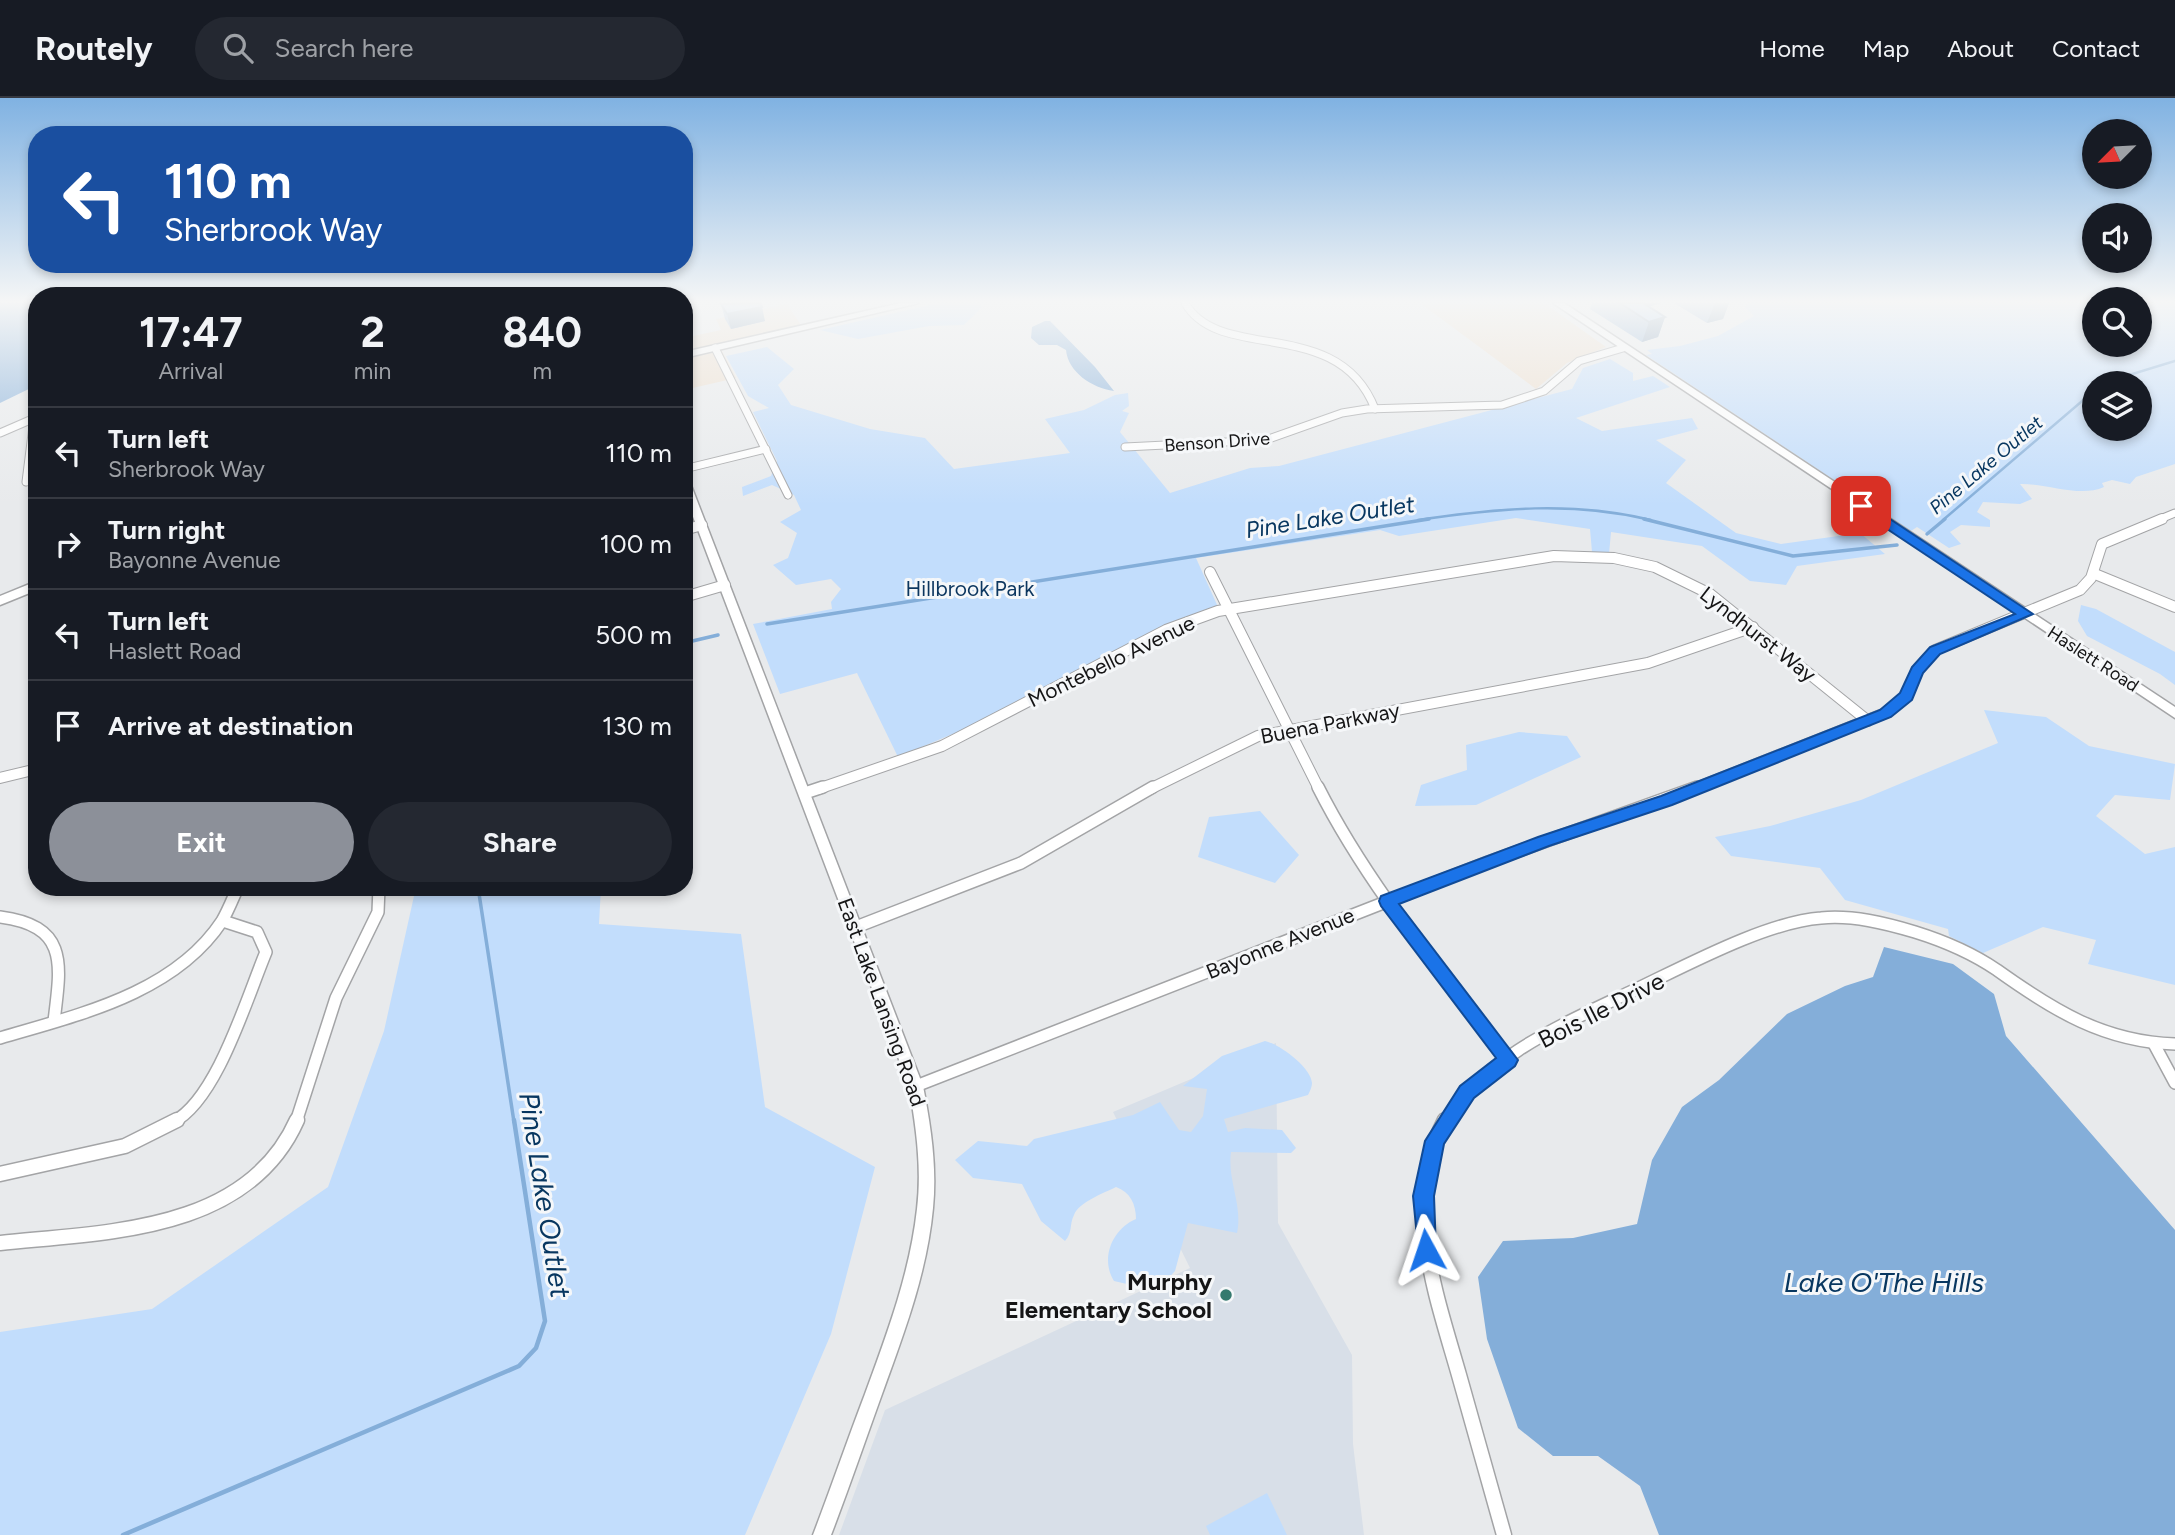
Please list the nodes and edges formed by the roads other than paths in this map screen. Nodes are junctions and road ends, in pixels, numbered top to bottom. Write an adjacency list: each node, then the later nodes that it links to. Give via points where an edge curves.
1 (726, 370): 9 (street)
2 (1347, 370): 5 (street, via 1363,384)
3 (1568, 370): 5 (street, Benson Drive, via 1544,391 1514,403)
4 (1656, 370): 27 (main road, Haslett Road)
5 (1375, 409): 8 (street, Benson Drive, via 1342,413 1265,440)
6 (28, 421): 7 (street)
7 (0, 433)
8 (1125, 447)
9 (766, 449): 10 (street); 13 (street)
10 (693, 467)
11 (28, 469): 12 (street)
12 (26, 482)
13 (789, 495)
14 (693, 502): 16 (street, East Lake Lansing Road)
15 (2175, 513): 20 (street, via 2107,540 2098,548)
16 (702, 525): 17 (street); 21 (street, East Lake Lansing Road)
17 (693, 528)
18 (1597, 555): 26 (street, Montebello Avenue, via 1554,556); 28 (street, Lyndhurst Way, via 1675,575 1710,594)
19 (1210, 572): 26 (street)
20 (2095, 574): 25 (street); 27 (street, Bayonne Avenue, via 2074,594)
21 (726, 585): 23 (street); 34 (street, East Lake Lansing Road)
22 (28, 589): 24 (main road)
23 (693, 594)
24 (0, 601)
25 (2175, 607)
26 (1229, 609): 31 (street); 34 (street, Montebello Avenue, via 1166,630 942,747)
27 (2026, 614): 29 (main road, Haslett Road); 30 (street, Bayonne Avenue, via 1935,650 1917,671 1899,705)
28 (1753, 627): 30 (street, Lyndhurst Way); 31 (street, Buena Parkway, via 1648,663)
29 (2175, 713)
30 (1868, 721): 37 (street, Bayonne Avenue, via 1667,800)
31 (1289, 729): 37 (street, via 1342,835); 40 (street, Buena Parkway, via 1208,756 1021,863)
32 (28, 771): 33 (street)
33 (0, 778)
34 (805, 793): 40 (street, East Lake Lansing Road)
35 (234, 896): 39 (street)
36 (381, 896): 49 (street, via 380,913 329,1014 293,1130 263,1170 227,1198 185,1217)
37 (1387, 901): 45 (street); 47 (street, Bayonne Avenue)
38 (0, 916): 41 (street, via 38,926 57,950 60,978)
39 (223, 921): 41 (street, via 198,950 150,985); 48 (street, via 251,926 260,933 266,952 212,1082 196,1104 172,1125 125,1146)
40 (856, 927): 47 (street, East Lake Lansing Road)
41 (54, 1021): 42 (street)
42 (0, 1038)
43 (2154, 1044): 44 (street, Bois Ile Drive); 45 (street, Bois Ile Drive, via 2112,1034 2057,1012 1972,955 1936,939 1838,918 1792,923 1739,943 1649,984); 46 (street)
44 (2175, 1044)
45 (1508, 1060): 51 (street, Bois Ile Drive, via 1477,1081 1445,1122 1428,1163 1423,1218 1429,1270)
46 (2175, 1083)
47 (916, 1086): 50 (street, East Lake Lansing Road, via 927,1140 928,1176 919,1263)
48 (0, 1174)
49 (0, 1243)
50 (822, 1535)
51 (1504, 1535)

